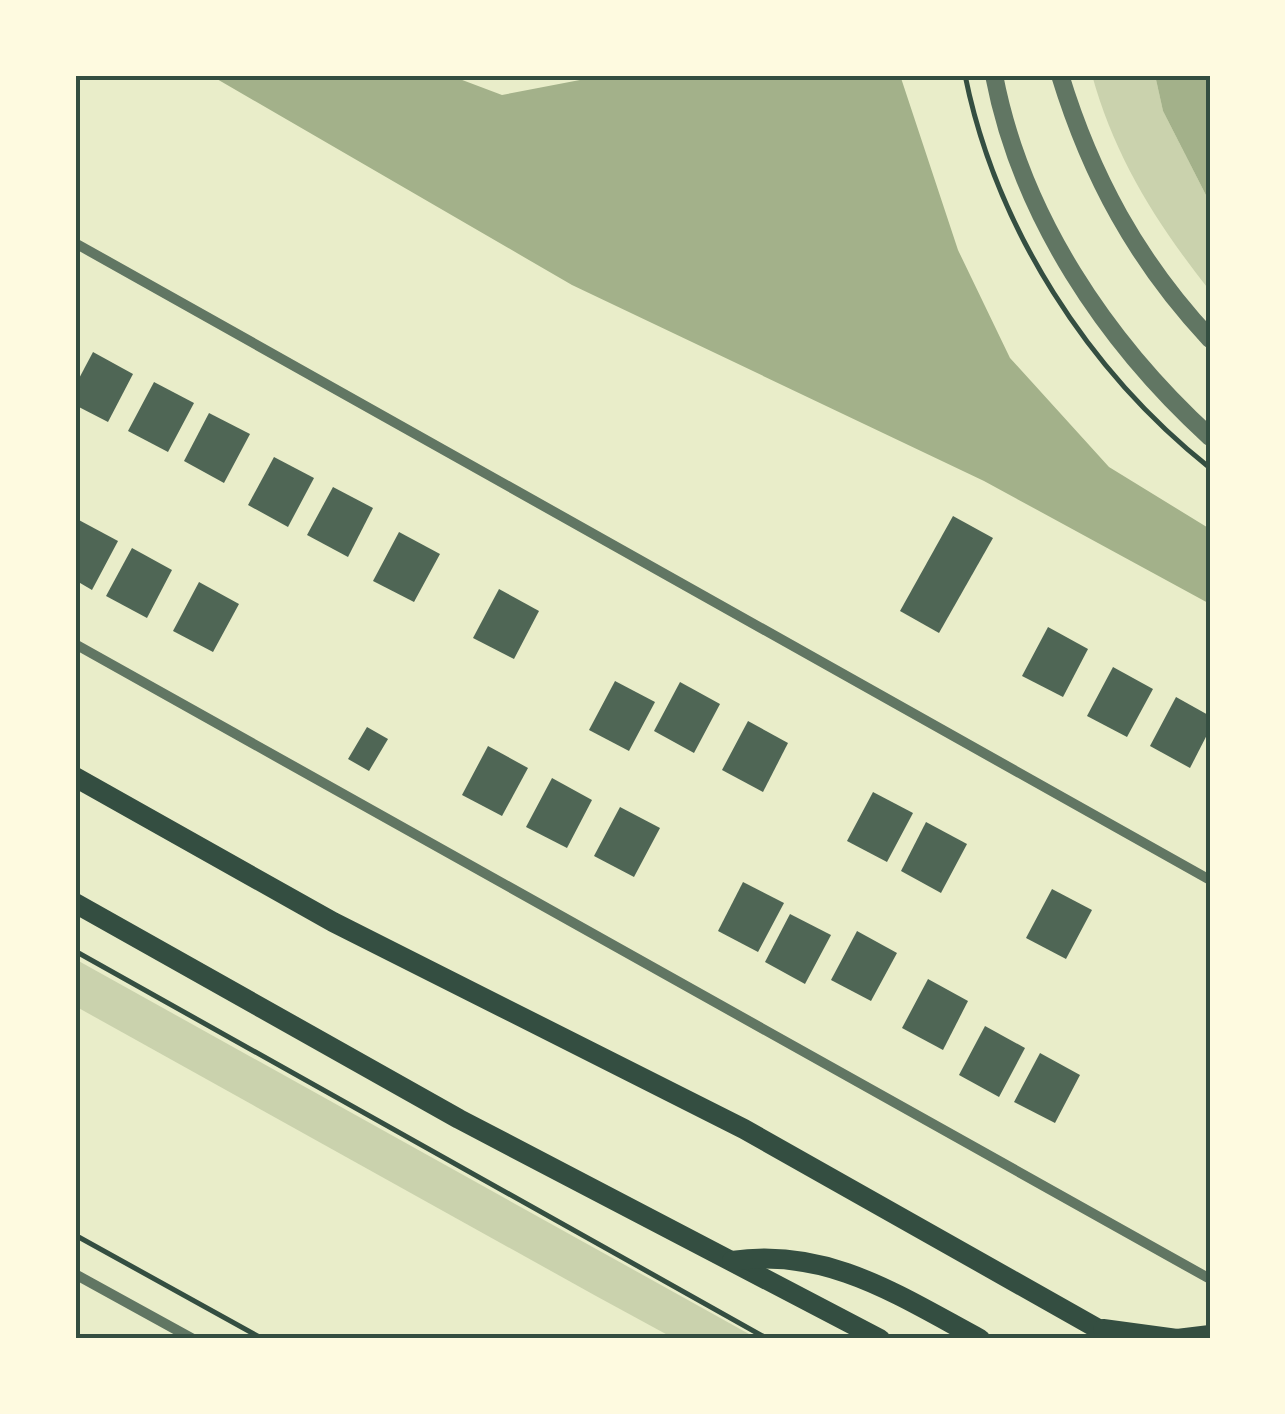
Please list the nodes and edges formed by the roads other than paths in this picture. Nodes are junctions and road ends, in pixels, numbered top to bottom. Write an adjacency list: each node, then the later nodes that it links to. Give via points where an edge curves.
1 (994, 75): 5 (street, via 1022,167 1056,244 1150,378)
2 (1060, 75): 4 (street, via 1108,202 1155,276)
3 (75, 243): 8 (street)
4 (1210, 338)
5 (1210, 436)
6 (75, 644): 12 (street)
7 (75, 778): 13 (main road, via 333,922 744,1130)
8 (1210, 880)
9 (75, 904): 10 (main road, via 459,1119)
10 (732, 1261): 16 (main road); 17 (main road, via 780,1256 830,1264)
11 (75, 1274): 15 (street)
12 (1210, 1279)
13 (1096, 1328): 14 (main road, via 1136,1336); 18 (main road)
14 (1210, 1335)
15 (193, 1339)
16 (880, 1339)
17 (980, 1339)
18 (1116, 1339)

